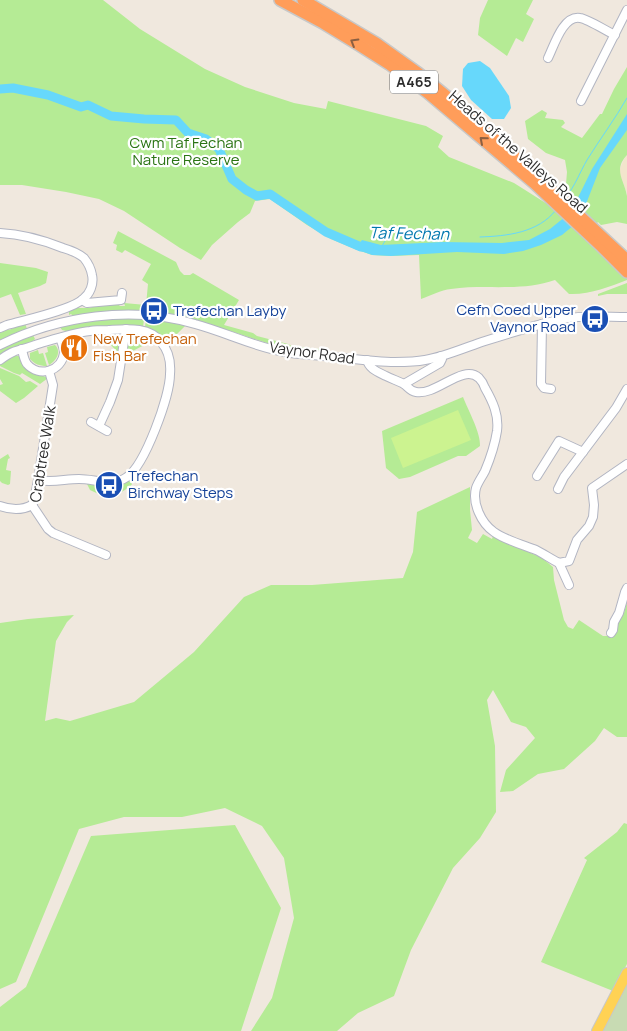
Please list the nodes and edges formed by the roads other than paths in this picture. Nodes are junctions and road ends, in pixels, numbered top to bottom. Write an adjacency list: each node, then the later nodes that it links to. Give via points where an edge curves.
1 (280, 0): 7 (highway, Heads of the Valleys Road / A465, one-way to 1, via 389,64)
2 (303, 0): 7 (highway, Heads of the Valleys Road / A465, via 376,43 418,73 456,104)
3 (627, 10): 4 (street)
4 (615, 35): 5 (street, via 581,18 571,19 564,25); 6 (street)
5 (548, 58)
6 (582, 101)
7 (536, 180): 9 (highway, Heads of the Valleys Road / A465)
8 (0, 233): 13 (street, via 43,240 83,257 88,263 93,283)
9 (605, 244): 10 (highway, Heads of the Valleys Road / A465); 11 (highway, Heads of the Valleys Road / A465)
10 (627, 260)
11 (627, 272)
12 (122, 294): 13 (street, via 121,300 87,303)
13 (82, 300): 14 (street)
14 (64, 308): 16 (street); 18 (street)
15 (627, 317): 17 (street, Vaynor Road, via 565,318)
16 (68, 322): 20 (street, Vaynor Road); 27 (street, Vaynor Road, via 118,314 155,316 194,323 285,352)
17 (542, 324): 25 (street, Vaynor Road); 30 (street, via 540,380 544,388)
18 (0, 328)
19 (126, 329): 21 (street, via 90,330); 33 (street, via 118,380); 38 (street, via 143,330 158,338 169,356 170,375 163,408 142,457 129,476 118,481)
20 (37, 330): 22 (street); 23 (street, Vaynor Road)
21 (60, 338): 22 (street); 28 (street, via 64,352 62,359)
22 (41, 343): 24 (street)
23 (0, 345)
24 (22, 349): 26 (street); 28 (street, via 26,363 32,368)
25 (441, 356): 27 (street, Vaynor Road, via 410,362); 29 (street, via 440,363)
26 (0, 360)
27 (367, 360): 29 (street, via 370,367)
28 (49, 371): 38 (street, Crabtree Walk, via 53,386)
29 (404, 384): 43 (street, via 416,393 433,390 465,374 480,378 495,405 497,430 476,491 479,512 494,532)
30 (551, 389)
31 (627, 389): 35 (street)
32 (91, 422): 33 (street)
33 (99, 426): 34 (street)
34 (107, 431)
35 (583, 452): 37 (street, via 559,441); 39 (street)
36 (627, 464): 43 (street, via 592,488 594,513 591,523 577,540 569,561)
37 (537, 476)
38 (38, 480): 40 (street, Crabtree Walk)
39 (558, 489)
40 (32, 505): 41 (street, via 18,510); 42 (street, Crabtree Walk, via 48,529)
41 (0, 506)
42 (106, 555)
43 (559, 563): 44 (street)
44 (569, 585)
45 (627, 588): 46 (street)
46 (611, 633)
47 (627, 973): 48 (main road)
48 (597, 1031)

